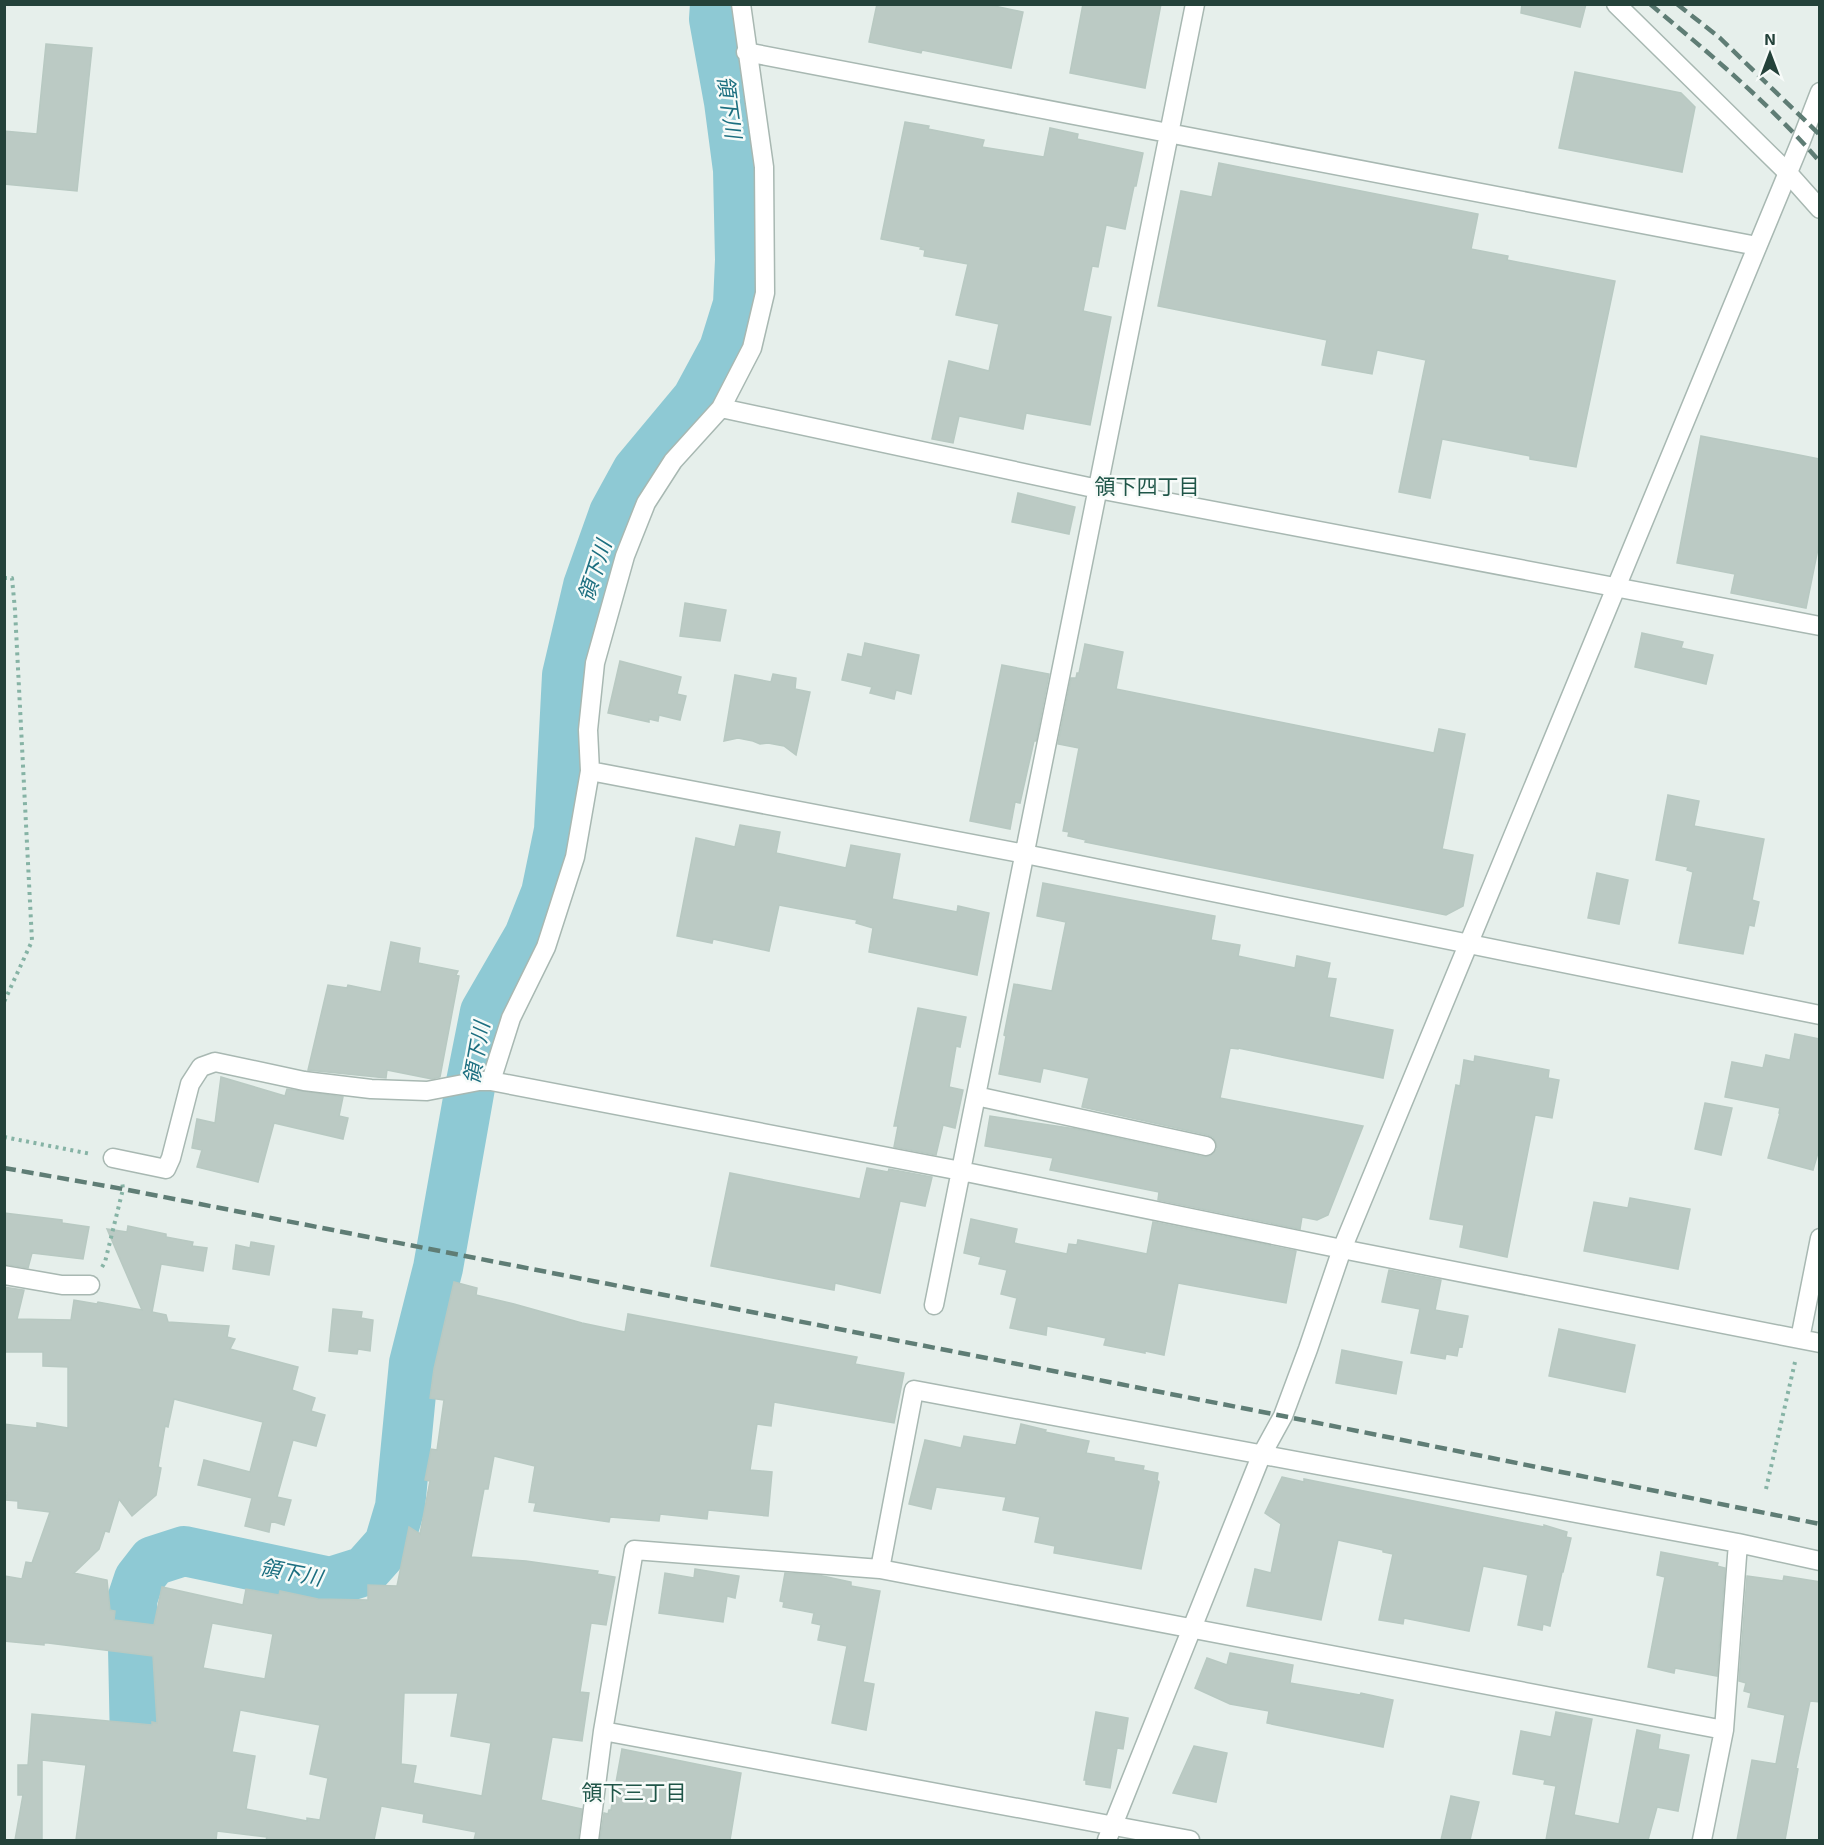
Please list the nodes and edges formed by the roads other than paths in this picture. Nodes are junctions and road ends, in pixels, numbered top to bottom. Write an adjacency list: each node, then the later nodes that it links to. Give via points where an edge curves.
1 (741, 4): 4 (street)
2 (1195, 4): 6 (street)
3 (1616, 4): 7 (street)
4 (746, 52): 6 (street); 10 (street, via 764,167 765,293 752,348)
5 (1820, 92): 7 (street)
6 (1168, 134): 9 (street); 11 (street)
7 (1787, 172): 8 (street); 9 (street)
8 (1820, 208)
9 (1757, 246): 12 (street)
10 (721, 408): 11 (street); 14 (street, via 673,461 646,503 625,556 595,663 588,730)
11 (1098, 489): 12 (street); 15 (street)
12 (1616, 586): 13 (street); 16 (street)
13 (1820, 626)
14 (590, 771): 15 (street); 18 (street, via 575,857 546,947)
15 (1025, 854): 16 (street); 19 (street)
16 (1468, 943): 17 (street); 24 (street)
17 (1820, 1015)
18 (485, 1081): 21 (street, via 427,1091 371,1089 304,1081 215,1062 201,1067 190,1084 166,1169); 22 (street)
19 (976, 1096): 20 (street); 22 (street)
20 (1206, 1146)
21 (113, 1158)
22 (961, 1171): 24 (street); 27 (street)
23 (1820, 1238): 28 (street)
24 (1342, 1249): 28 (street); 30 (street, via 1283,1416)
25 (4, 1275): 26 (street, via 62,1285)
26 (90, 1285)
27 (934, 1305)
28 (1800, 1339): 29 (street)
29 (1820, 1343)
30 (1261, 1456): 31 (street); 33 (street, via 914,1390); 34 (street)
31 (1738, 1543): 32 (street); 35 (street)
32 (1820, 1561)
33 (880, 1569): 34 (street); 36 (street, via 634,1550)
34 (1192, 1629): 35 (street); 37 (street)
35 (1724, 1730): 40 (street)
36 (603, 1731): 37 (street); 38 (street)
37 (1110, 1833): 39 (street)
38 (589, 1840)
39 (1190, 1840)
40 (1702, 1840)

